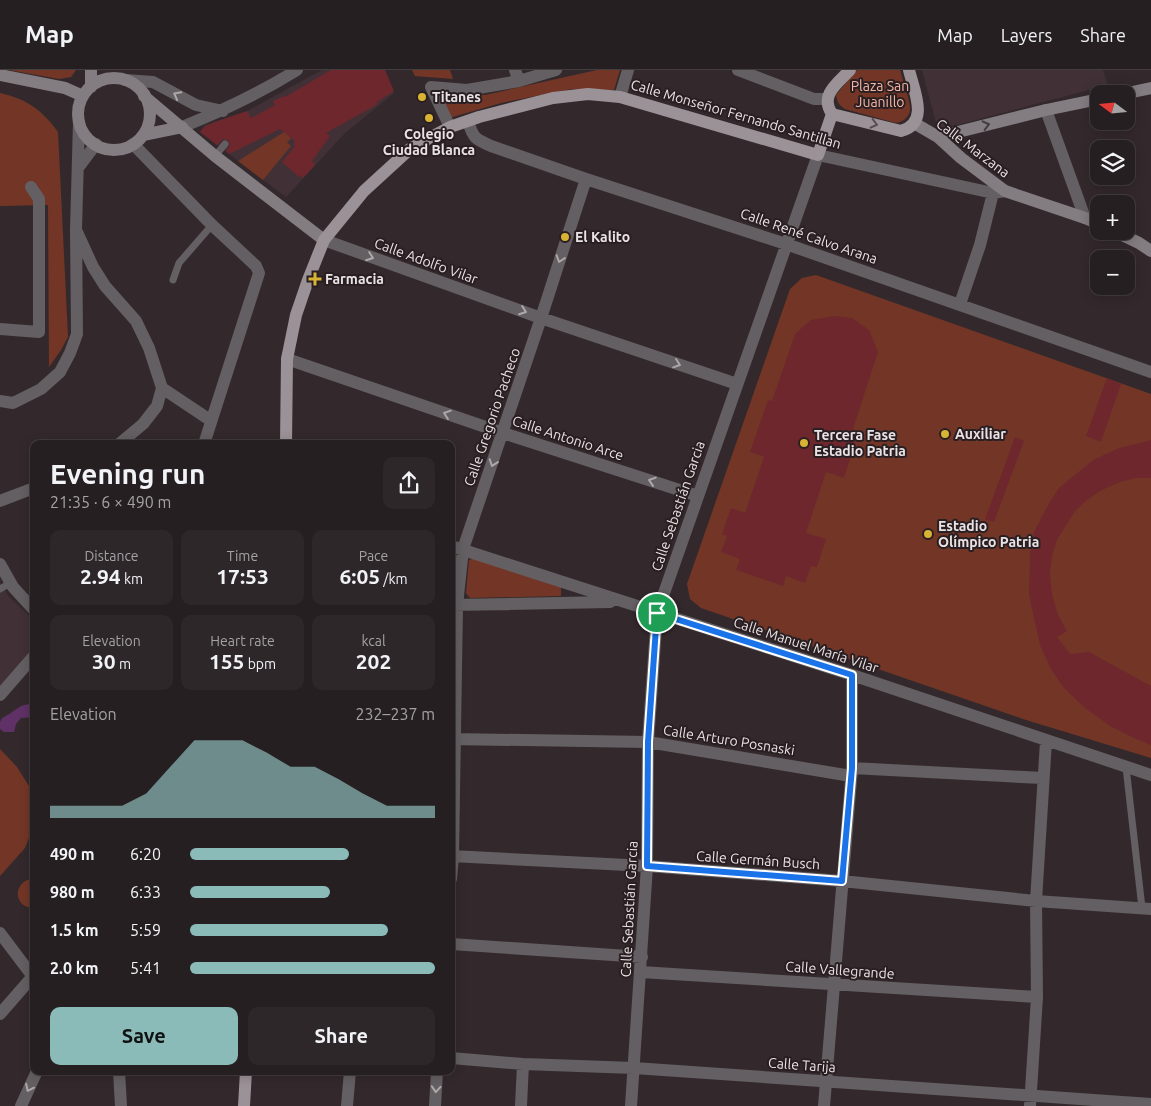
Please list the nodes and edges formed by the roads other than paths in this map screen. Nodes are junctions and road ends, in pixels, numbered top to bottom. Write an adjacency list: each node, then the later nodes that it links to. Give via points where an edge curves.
1 (91, 70): 12 (main road)
2 (297, 70): 19 (street)
3 (556, 70): 10 (street)
4 (628, 70): 15 (street)
5 (738, 70): 16 (street, via 814,99)
6 (850, 70): 16 (main road)
7 (909, 70): 23 (main road, via 918,109)
8 (0, 75): 12 (main road)
9 (123, 75): 12 (main road, via 97,81); 14 (main road); 19 (street, one-way to 9, via 196,105 153,82)
10 (517, 75): 25 (street, via 467,90 431,87)
11 (1151, 88): 13 (main road)
12 (87, 91): 22 (main road, via 79,105)
13 (1135, 91)
14 (144, 96): 24 (main road, Calle Adolfo Vilar); 26 (main road, via 149,112)
15 (620, 97): 21 (main road, Calle Monseñor Fernando Santillan, via 588,94 553,98); 31 (main road, Calle Monseñor Fernando Santillan)
16 (827, 99): 20 (main road)
17 (1090, 101): 18 (main road)
18 (1046, 110): 27 (main road, one-way to 18); 37 (street)
19 (223, 111): 24 (street)
20 (832, 114): 23 (main road, one-way to 23, via 901,131); 31 (main road, Calle Sebastián Garcia)
21 (468, 121): 25 (main road, Calle Monseñor Fernando Santillan); 34 (street, Calle René Calvo Arana, via 476,140)
22 (79, 122): 28 (main road, via 82,131); 33 (street)
23 (914, 124): 27 (main road, Calle Marzana)
24 (182, 127): 26 (main road); 32 (main road, Calle Adolfo Vilar)
25 (450, 127): 41 (main road, Calle Monseñor Fernando Santillan, via 411,148 364,191)
26 (143, 135): 29 (main road)
27 (938, 137): 36 (main road, Calle Marzana)
28 (96, 144): 29 (main road, via 114,149); 33 (street)
29 (133, 144): 39 (street)
30 (225, 144): 32 (lane)
31 (818, 155): 36 (street, Calle Monseñor Fernando Santillan); 43 (street, Calle Sebastián Garcia)
32 (215, 156): 41 (main road, Calle Adolfo Vilar)
33 (78, 168): 40 (street)
34 (586, 179): 43 (street, Calle René Calvo Arana); 47 (street, Calle Gregorio Pacheco, one-way to 47)
35 (32, 187): 48 (street, via 39,199 39,332)
36 (999, 192): 37 (main road, Calle Marzana); 46 (street)
37 (1085, 218): 38 (main road, Calle Marzana)
38 (1090, 220)
39 (212, 225): 45 (lane, via 179,263); 54 (street, via 256,266 259,273)
40 (76, 229): 52 (street, via 104,286 136,321); 53 (street, via 77,334 70,353 60,372 41,389 13,403)
41 (324, 240): 47 (street, Calle Adolfo Vilar, one-way to 47); 49 (main road, Calle Monseñor Fernando Santillan, via 296,315)
42 (1133, 240): 44 (main road)
43 (786, 244): 46 (street, Calle René Calvo Arana); 51 (street, Calle Sebastián Garcia)
44 (1151, 251)
45 (173, 280)
46 (960, 304): 50 (street, Calle René Calvo Arana)
47 (541, 318): 51 (street, Calle Adolfo Vilar, one-way to 51); 55 (street, Calle Gregorio Pacheco)
48 (0, 330)
49 (287, 359): 55 (street, Calle Antonio Arce, one-way to 49); 58 (main road, Calle Monseñor Fernando Santillan)
50 (1151, 372)
51 (737, 384): 60 (street, Calle Sebastián Garcia)
52 (162, 388): 54 (street); 56 (street, via 156,406 143,424)
53 (0, 401)
54 (210, 420): 57 (street)
55 (503, 432): 60 (street, Calle Antonio Arce, one-way to 55); 62 (street, Calle Gregorio Pacheco, one-way to 62)
56 (124, 440)
57 (205, 440)
58 (286, 440)
59 (30, 490): 61 (street)
60 (698, 496): 69 (street, Calle Sebastián Garcia)
61 (0, 501)
62 (457, 547): 65 (street, Calle Gregorio Pacheco); 66 (street, Calle Manuel María Vilar)
63 (0, 564): 64 (street)
64 (5, 586): 68 (street)
65 (455, 586)
66 (620, 601): 67 (street); 69 (street, Calle Manuel María Vilar)
67 (455, 605)
68 (30, 607)
69 (657, 613): 71 (street, Calle Manuel María Vilar); 75 (street, Calle Sebastián Garcia)
70 (30, 661): 72 (street)
71 (852, 675): 74 (street, Calle Manuel María Vilar); 77 (street)
72 (0, 695)
73 (455, 739): 75 (street, Calle Arturo Posnaski)
74 (1046, 741): 76 (street, Calle Manuel María Vilar); 79 (street)
75 (648, 742): 77 (street, Calle Arturo Posnaski); 81 (street, Calle Sebastián Garcia)
76 (1126, 767): 78 (street, Calle Manuel María Vilar); 84 (lane)
77 (851, 772): 79 (street, Calle Arturo Posnaski); 82 (street)
78 (1151, 775)
79 (1042, 778): 83 (street)
80 (455, 856): 81 (street, Calle Germán Busch)
81 (647, 866): 82 (street, Calle Germán Busch); 87 (street, Calle Sebastián Garcia)
82 (842, 881): 83 (street, Calle Germán Busch); 91 (street)
83 (1036, 902): 84 (street, Calle Germán Busch); 92 (street)
84 (1146, 909)
85 (0, 933): 88 (street)
86 (455, 944): 87 (street)
87 (642, 956): 89 (street, Calle Sebastián Garcia)
88 (30, 972)
89 (641, 972): 91 (street, Calle Vallegrande); 96 (street, Calle Sebastián Garcia)
90 (30, 979): 93 (street)
91 (833, 985): 92 (street, Calle Vallegrande); 102 (street)
92 (1036, 997): 103 (street)
93 (0, 1014)
94 (455, 1058): 95 (street, Calle Tarija)
95 (523, 1064): 96 (street, Calle Tarija); 110 (street)
96 (634, 1068): 102 (street, Calle Tarija); 111 (street, Calle Sebastián Garcia)
97 (35, 1075): 105 (street, one-way to 105)
98 (119, 1075): 106 (street)
99 (246, 1075): 107 (main road)
100 (350, 1075): 108 (street)
101 (437, 1075): 109 (street, one-way to 109)
102 (825, 1082): 103 (street, Calle Tarija); 112 (street)
103 (1030, 1101): 104 (street, Calle Tarija)
104 (1151, 1104)
105 (21, 1106)
106 (121, 1106)
107 (244, 1106)
108 (347, 1106)
109 (434, 1106)
110 (521, 1106)
111 (631, 1106)
112 (824, 1106)

